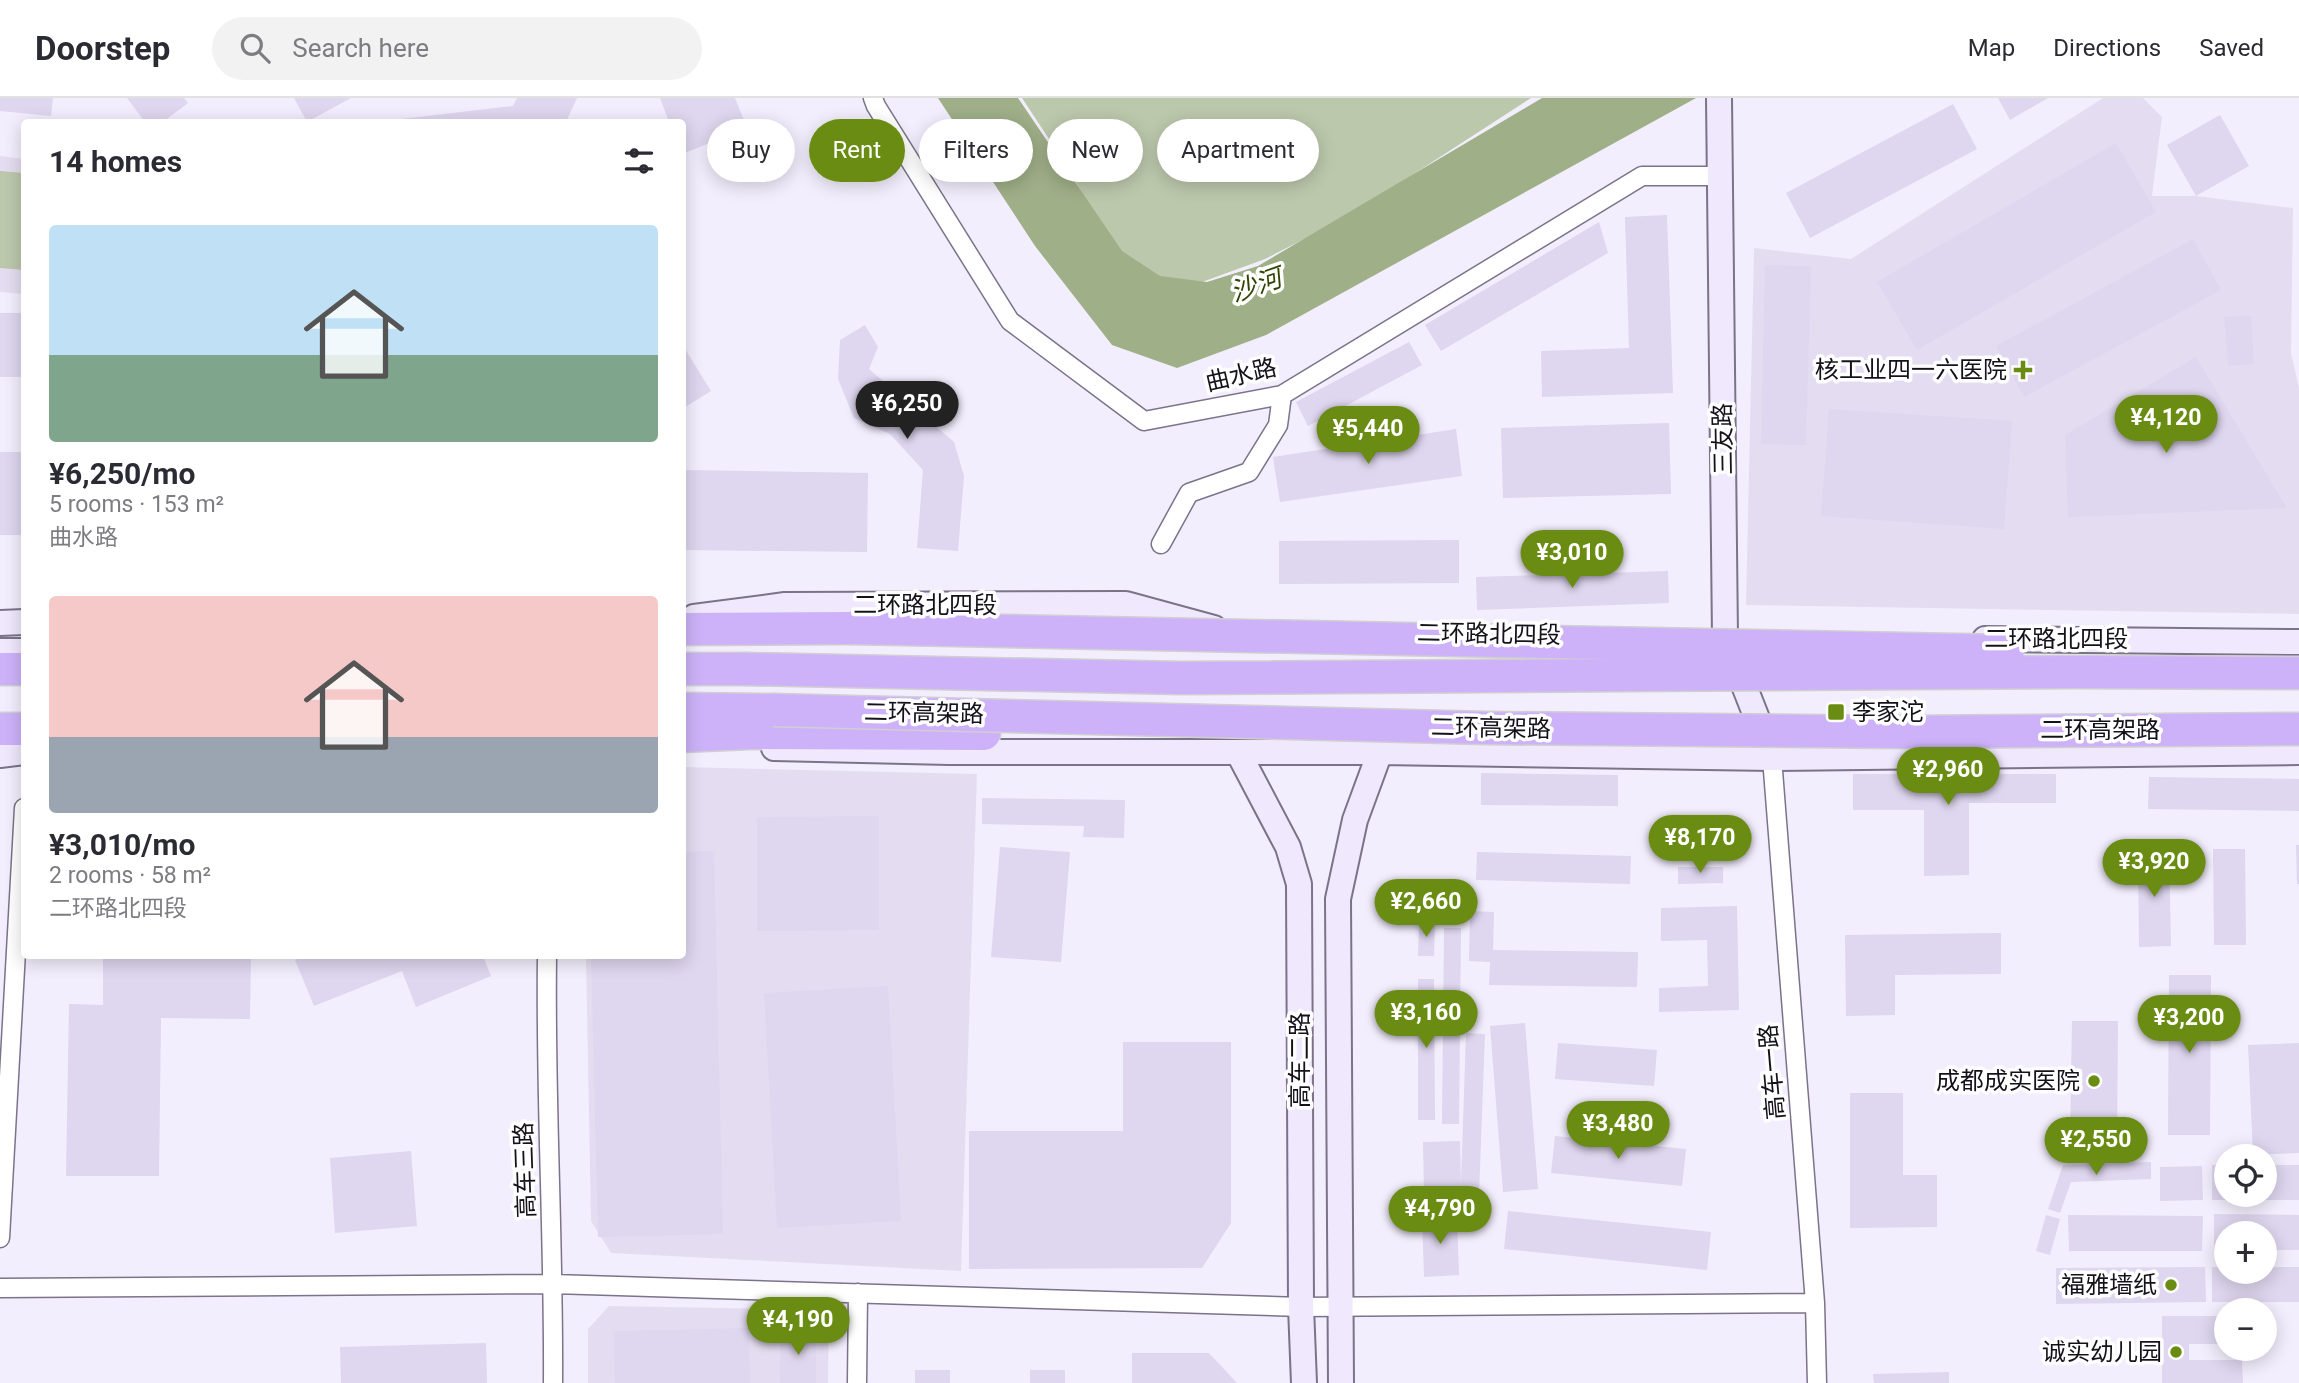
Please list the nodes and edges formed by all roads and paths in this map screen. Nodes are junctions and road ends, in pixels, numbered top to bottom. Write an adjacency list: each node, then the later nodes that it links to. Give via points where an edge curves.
1 (873, 98): 4 (street, 曲水路, via 1010,321 1144,421)
2 (1719, 105): 3 (main road, 三友路)
3 (1720, 176): 4 (street, 曲水路, via 1642,176); 10 (main road, 三友路)
4 (1282, 395): 5 (street, via 1278,425 1249,472 1189,494)
5 (1161, 544)
6 (686, 618): 10 (main road, 二环路北四段, via 785,605 1126,604 1229,631)
7 (0, 622): 8 (main road)
8 (21, 622)
9 (686, 629): 17 (highway, bridge, via 850,628 2007,651)
10 (1725, 636): 11 (main road, 二环路北四段); 35 (main road, 三友路)
11 (2299, 642)
12 (0, 651): 13 (main road)
13 (21, 651)
14 (0, 669): 15 (highway)
15 (21, 669)
16 (686, 669): 17 (highway, 二环高架路, bridge, via 1181,678)
17 (2076, 672): 18 (highway, 二环高架路, bridge)
18 (2299, 673)
19 (0, 707): 20 (highway)
20 (21, 707)
21 (686, 709): 25 (highway, 二环高架路, bridge, via 1486,728)
22 (0, 729): 23 (highway)
23 (21, 729)
24 (2299, 729): 25 (highway, 二环高架路, bridge)
25 (1903, 732): 26 (highway, bridge, via 1844,743 984,734)
26 (686, 736)
27 (0, 741): 28 (main road)
28 (21, 741)
29 (686, 742): 31 (main road, via 949,752)
30 (21, 752): 34 (main road)
31 (1238, 752): 32 (main road); 44 (main road, 高车二路, via 1289,847 1299,884)
32 (1380, 752): 35 (main road); 43 (main road, 高车二路, via 1355,820 1338,899)
33 (2299, 752): 35 (main road)
34 (0, 755)
35 (1772, 758): 42 (street, 高车一路)
36 (21, 862): 38 (street)
37 (547, 959): 39 (street, 高车三路)
38 (0, 1238)
39 (553, 1284): 40 (street); 41 (street); 45 (street, 高车三路)
40 (0, 1289)
41 (858, 1293): 44 (street); 46 (street)
42 (1815, 1303): 43 (street); 49 (street, 高车一路)
43 (1340, 1306): 44 (street); 48 (main road, 高车二路)
44 (1301, 1307): 47 (main road, 高车二路)
45 (552, 1383)
46 (857, 1383)
47 (1304, 1383)
48 (1341, 1383)
49 (1817, 1383)

